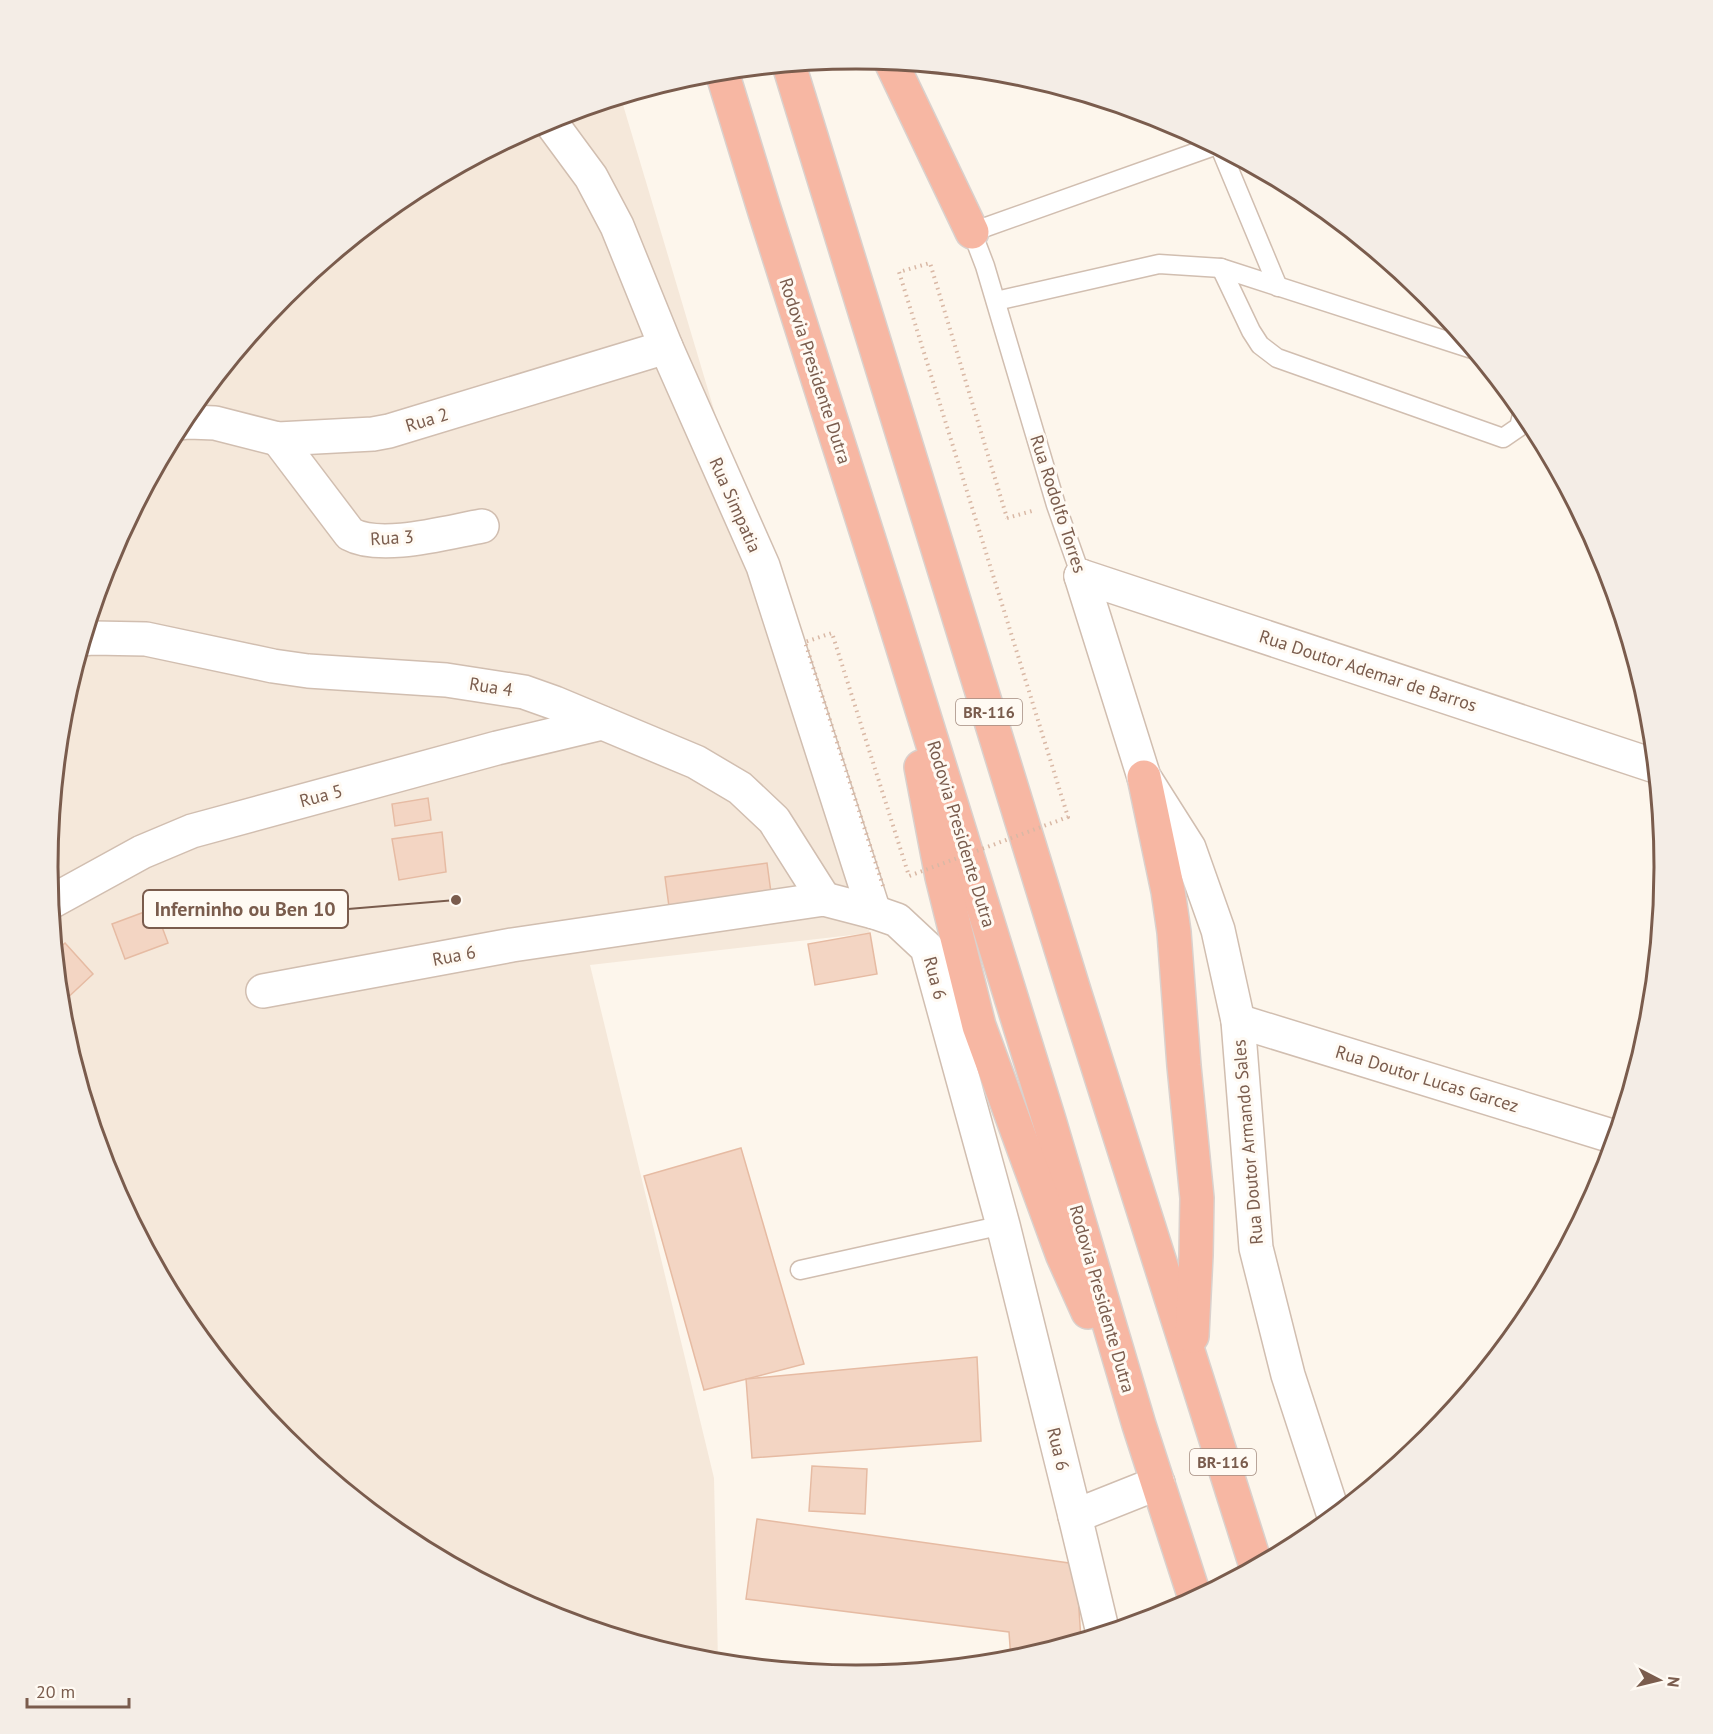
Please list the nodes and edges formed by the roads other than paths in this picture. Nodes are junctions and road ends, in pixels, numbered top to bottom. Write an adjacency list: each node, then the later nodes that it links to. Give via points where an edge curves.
1 (895, 70): 7 (highway)
2 (791, 72): 30 (highway, BR-116)
3 (725, 80): 31 (highway, Rodovia Presidente Dutra, via 1046,1109)
4 (555, 128): 12 (street, Rua Simpatia, via 591,177 617,226)
5 (1205, 149): 7 (lane)
6 (1225, 159): 9 (lane)
7 (972, 232): 10 (lane, Rua Rodolfo Torres)
8 (1221, 268): 9 (lane); 10 (lane, via 1159,264); 14 (lane, via 1251,331 1260,345 1277,358 1503,438)
9 (1278, 287): 11 (lane)
10 (996, 301): 17 (lane, Rua Rodolfo Torres)
11 (1459, 345)
12 (666, 347): 15 (street, Rua 2, via 389,431); 24 (street, Rua Simpatia, via 763,566)
13 (194, 422): 15 (street, Rua 2, via 215,423)
14 (1520, 425)
15 (278, 439): 16 (street, Rua 3, via 350,534 359,539 409,539)
16 (482, 526)
17 (1081, 576): 20 (street, Rua Doutor Ademar de Barros); 21 (street, Rua Rodolfo Torres)
18 (93, 638): 19 (street, Rua 4, via 146,639 308,671 446,680 524,692)
19 (602, 723): 22 (street, Rua 5, via 192,831 142,852); 23 (street, Rua 4, via 696,762 740,788 774,820)
20 (1648, 764)
21 (1144, 777): 26 (street, Rua Doutor Armando Sales, via 1189,848 1218,930); 30 (highway, via 1174,932 1197,1198)
22 (59, 898)
23 (824, 899): 24 (street, Rua 6); 25 (street, Rua 6, via 512,945)
24 (879, 899): 28 (street, Rua 6, via 927,948)
25 (263, 991)
26 (1238, 1021): 27 (street, Rua Doutor Lucas Garcez); 32 (street, Rua Doutor Armando Sales, via 1256,1248 1287,1375)
27 (1608, 1135)
28 (1003, 1225): 29 (lane); 33 (street, Rua 6)
29 (800, 1270)
30 (1191, 1359): 34 (highway, BR-116)
31 (1158, 1483): 33 (street); 35 (highway, Rodovia Presidente Dutra)
32 (1331, 1508)
33 (1075, 1516): 36 (street, Rua 6)
34 (1254, 1559)
35 (1193, 1590)
36 (1101, 1626)

